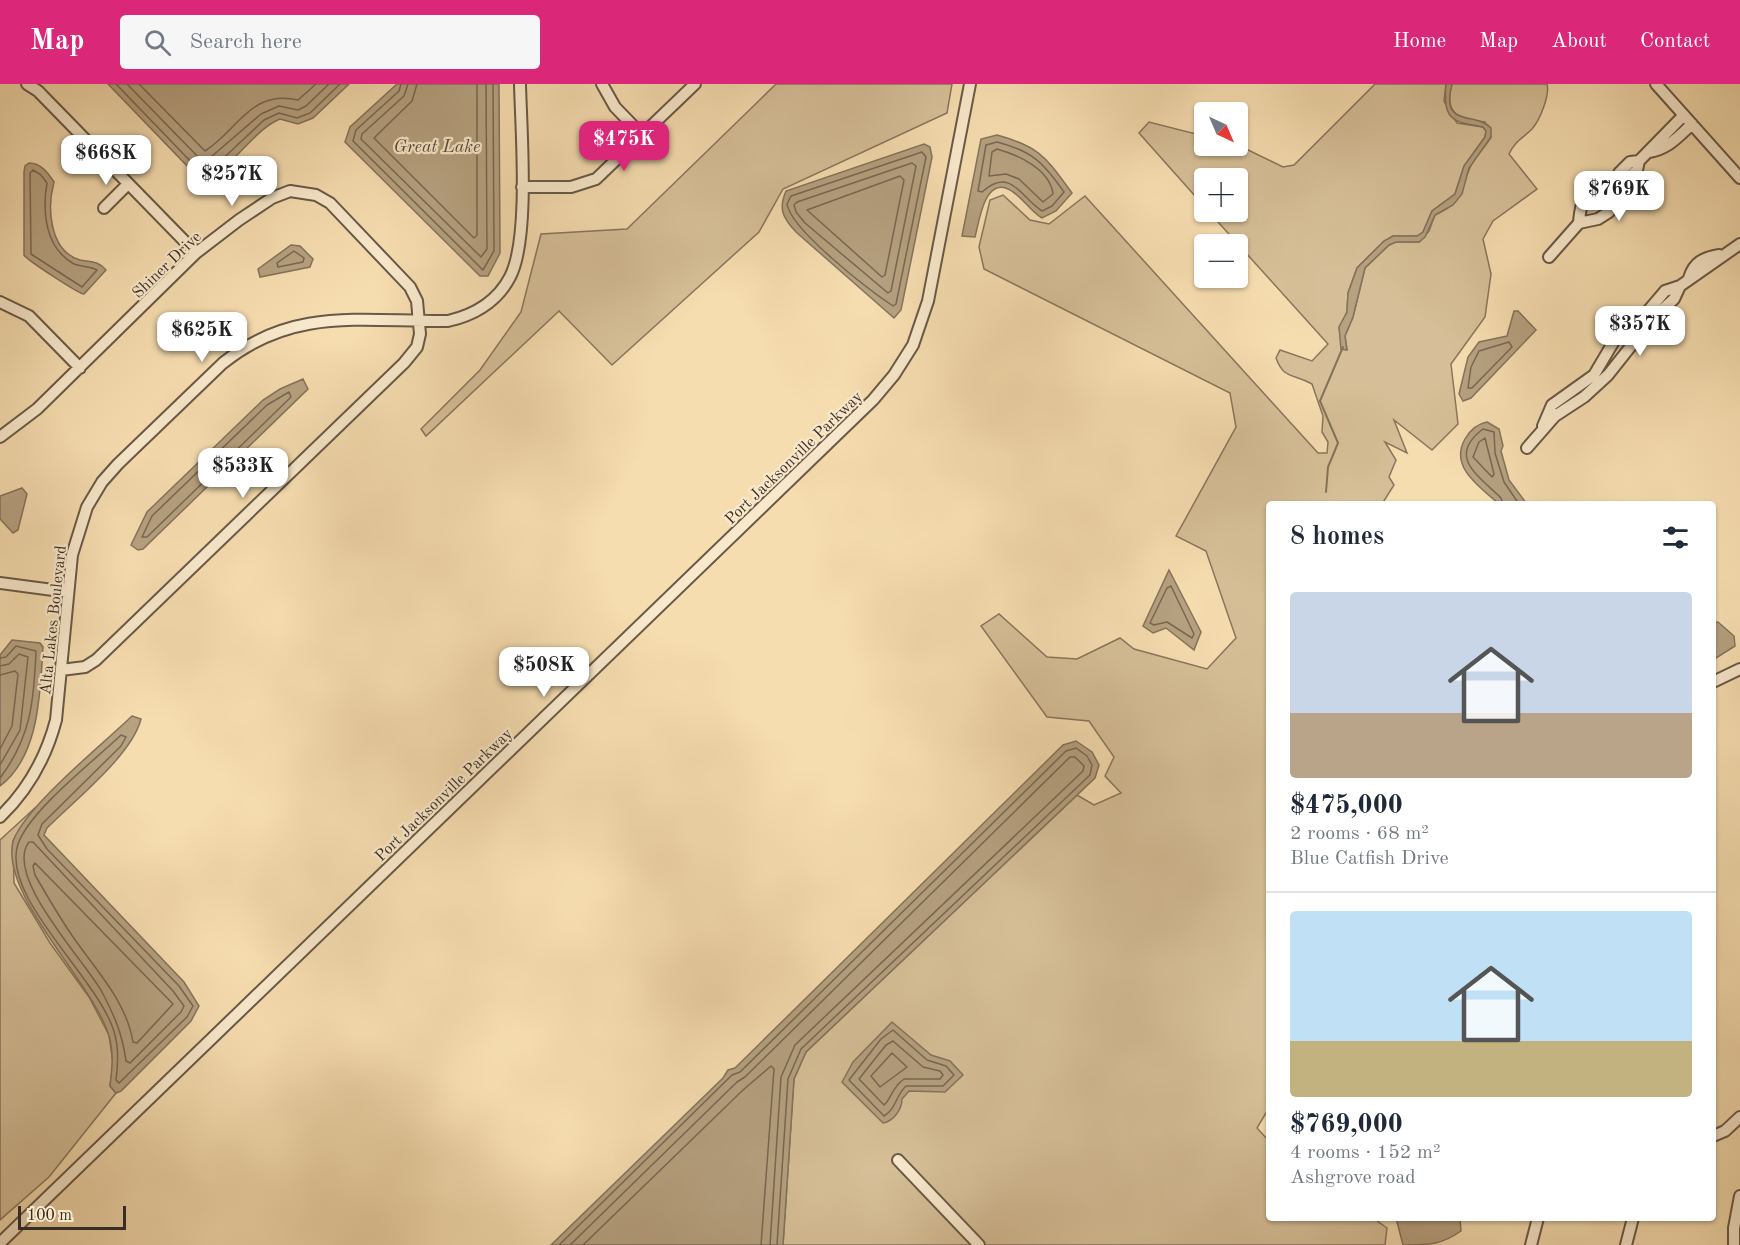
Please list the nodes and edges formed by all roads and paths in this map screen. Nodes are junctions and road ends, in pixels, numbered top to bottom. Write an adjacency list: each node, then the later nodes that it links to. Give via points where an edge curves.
1 (27, 84): 11 (street)
2 (520, 84): 12 (street, Alta Lakes Boulevard)
3 (602, 84): 8 (street, via 615,107)
4 (695, 84): 8 (street)
5 (970, 84): 37 (street, Port Jacksonville Parkway, via 927,301 913,345 894,375 866,407)
6 (1656, 84): 7 (street)
7 (1688, 120): 9 (street); 10 (street, via 1639,161 1637,170 1626,180)
8 (642, 135): 12 (street, via 588,183 572,187)
9 (1740, 178)
10 (1619, 179): 14 (street, via 1587,193); 14 (street, via 1609,212 1599,219)
11 (125, 181): 13 (street); 16 (street)
12 (522, 187): 20 (street, Alta Lakes Boulevard, via 515,266 501,291 464,317)
13 (104, 208)
14 (1579, 223): 17 (street)
15 (1739, 246): 18 (street)
16 (196, 254): 20 (street, Shiner Drive, via 281,194 298,191 316,195 330,203 405,281 417,301); 21 (street, Shiner Drive)
17 (1549, 257)
18 (1680, 286): 22 (street, via 1674,299 1654,316 1608,375); 22 (street, via 1665,291 1642,318 1620,331 1594,375 1552,405)
19 (0, 302): 21 (street, via 29,316)
20 (420, 322): 26 (street, Alta Lakes Boulevard, via 338,320 294,325 237,351 102,482 78,530); 28 (street, via 417,347 405,363 96,660 85,667)
21 (80, 368): 23 (street, Shiner Drive)
22 (1542, 429): 24 (street)
23 (0, 437)
24 (1527, 448)
25 (0, 583): 26 (street)
26 (68, 592): 28 (street, Alta Lakes Boulevard)
27 (1740, 669): 29 (street)
28 (61, 670): 30 (street, Alta Lakes Boulevard, via 56,720 40,766 26,789)
29 (1716, 681)
30 (0, 817)
31 (1738, 1122): 32 (street)
32 (1716, 1135)
33 (898, 1160): 38 (street)
34 (1740, 1196): 41 (street)
35 (1537, 1221): 39 (street)
36 (1632, 1221): 40 (street)
37 (0, 1243)
38 (980, 1245)
39 (1531, 1245)
40 (1626, 1245)
41 (1734, 1245)

